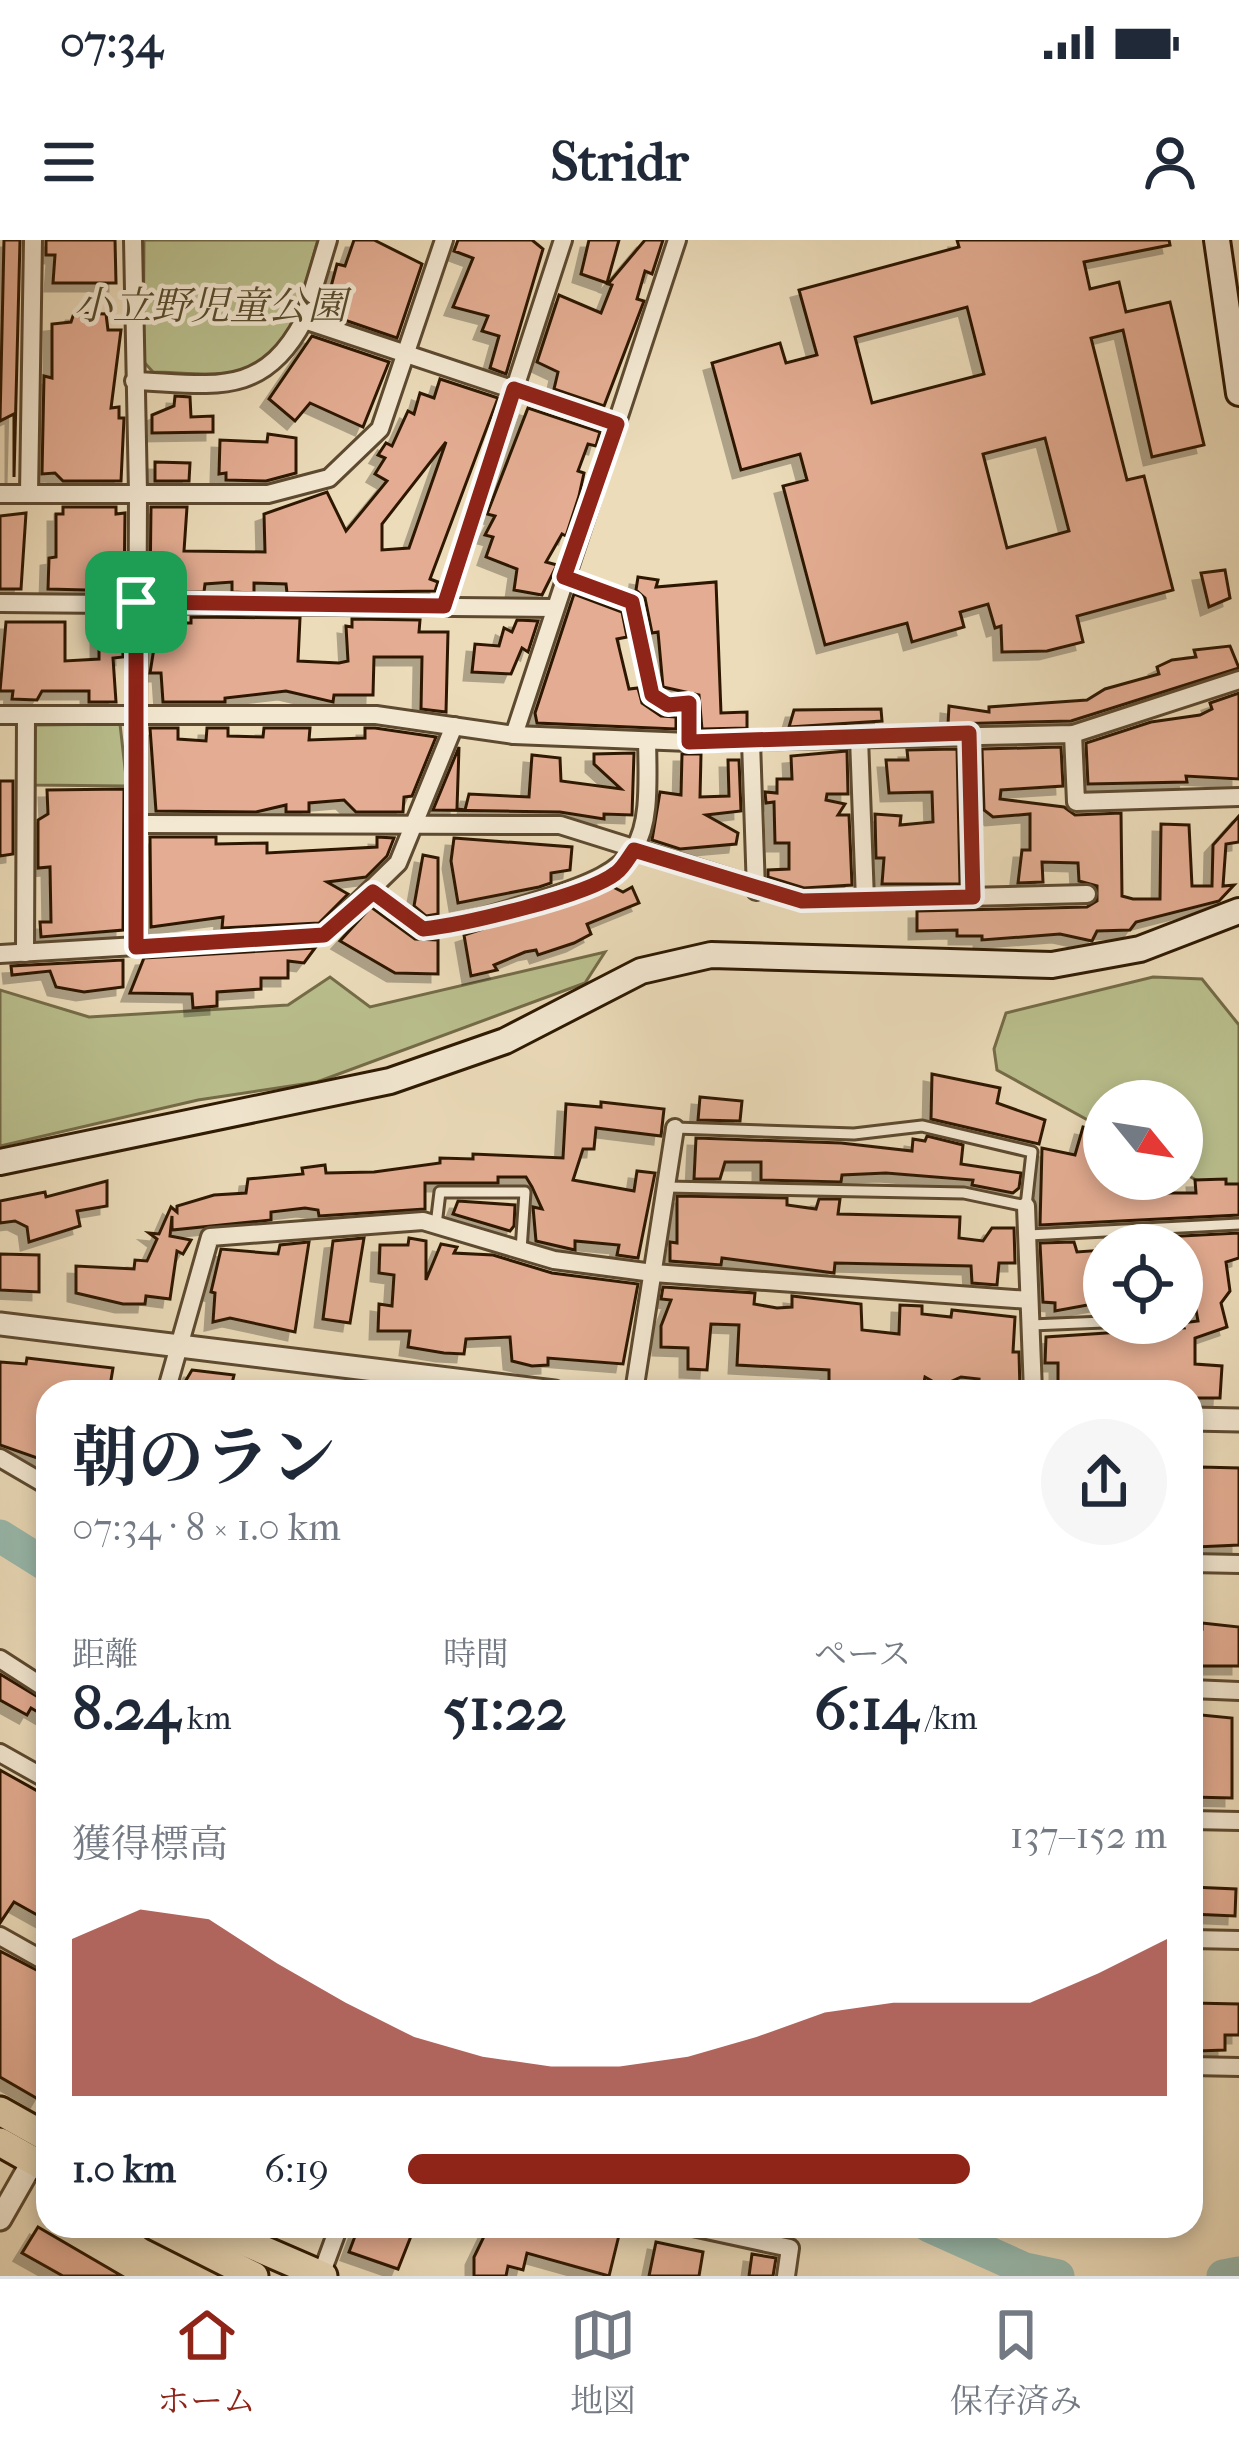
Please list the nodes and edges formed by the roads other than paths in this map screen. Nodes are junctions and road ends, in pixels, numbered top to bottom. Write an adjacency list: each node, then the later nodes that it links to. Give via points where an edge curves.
1 (33, 240): 16 (street)
2 (133, 240): 10 (street)
3 (328, 240): 8 (street)
4 (444, 240): 9 (street)
5 (563, 240): 11 (street)
6 (677, 240): 13 (street)
7 (1217, 240): 12 (main road)
8 (304, 320): 9 (street); 10 (street, via 285,357 251,377)
9 (409, 355): 11 (street); 14 (street, via 380,430 329,478 268,494)
10 (134, 381): 14 (street)
11 (514, 389): 13 (street); 20 (street)
12 (1239, 393)
13 (617, 424): 17 (street)
14 (138, 493): 16 (street); 18 (street)
15 (0, 494): 16 (street)
16 (29, 494)
17 (564, 577): 21 (street); 33 (street, via 632,602 652,695 668,705 689,703)
18 (136, 602): 19 (street); 20 (street); 23 (street)
19 (0, 603)
20 (444, 606): 21 (street)
21 (554, 608): 29 (street)
22 (1239, 680): 28 (street)
23 (134, 714): 25 (street); 26 (street, via 376,715); 35 (street)
24 (0, 715): 25 (street)
25 (26, 715): 45 (street)
26 (454, 726): 29 (street); 36 (street)
27 (969, 733): 28 (street); 30 (street); 41 (street)
28 (1073, 734): 34 (street, via 1076,802)
29 (514, 735): 31 (street)
30 (859, 738): 32 (street); 42 (street)
31 (646, 741): 33 (street); 37 (street, via 649,808)
32 (751, 741): 33 (street); 38 (street)
33 (689, 742)
34 (1239, 797)
35 (137, 824): 36 (street); 44 (street)
36 (411, 826): 37 (street, via 560,825); 39 (street, via 398,863)
37 (634, 850): 38 (street); 39 (street, via 616,873 591,884 459,925 423,929)
38 (756, 891): 42 (street, via 802,901)
39 (373, 892): 44 (street, via 324,935)
40 (1087, 894): 41 (street)
41 (973, 897): 42 (street)
42 (865, 900)
43 (1239, 911): 48 (main road, via 1140,949 1052,964 711,955 641,971 505,1041 390,1082)
44 (136, 947): 45 (street)
45 (25, 953): 46 (street)
46 (0, 955)
47 (675, 1128): 49 (street); 50 (lane, via 854,1134 922,1126 1032,1153)
48 (0, 1162)
49 (666, 1187): 50 (lane, via 964,1193); 57 (street)
50 (1026, 1206): 55 (street)
51 (1239, 1224): 53 (lane)
52 (436, 1225): 56 (street); 56 (lane, via 440,1192 525,1192); 62 (street, via 210,1237)
53 (1203, 1226)
54 (1083, 1232): 55 (lane)
55 (1027, 1235): 58 (street)
56 (521, 1250): 57 (street)
57 (652, 1273): 58 (street); 65 (street)
58 (1029, 1300): 61 (street)
59 (1083, 1323): 61 (lane)
60 (0, 1324): 62 (street)
61 (1030, 1325): 66 (street)
62 (180, 1348): 63 (street); 64 (street)
63 (170, 1380)
64 (452, 1380)
65 (636, 1380)
66 (1032, 1380)
67 (1203, 1419): 68 (street)
68 (1239, 1420)
69 (0, 1458): 70 (street)
70 (36, 1479)
71 (1203, 1563): 72 (street)
72 (1239, 1564)
73 (0, 1659): 74 (street)
74 (36, 1682)
75 (1203, 1690): 76 (street)
76 (1239, 1691)
77 (0, 1753): 78 (street)
78 (36, 1773)
79 (1203, 1820): 80 (street)
80 (1239, 1821)
81 (0, 1936): 84 (street)
82 (1203, 1940): 83 (street)
83 (1239, 1940)
84 (36, 1956)
85 (1203, 2066): 86 (street)
86 (1239, 2067)
87 (0, 2111): 88 (main road)
88 (36, 2141)
89 (0, 2142): 90 (main road)
90 (36, 2147)
91 (36, 2162): 92 (street)
92 (0, 2219)
93 (179, 2238): 97 (main road)
94 (235, 2238): 98 (main road)
95 (335, 2238): 98 (street)
96 (744, 2238): 99 (street, via 790,2248)
97 (254, 2276)
98 (322, 2276)
99 (786, 2276)

